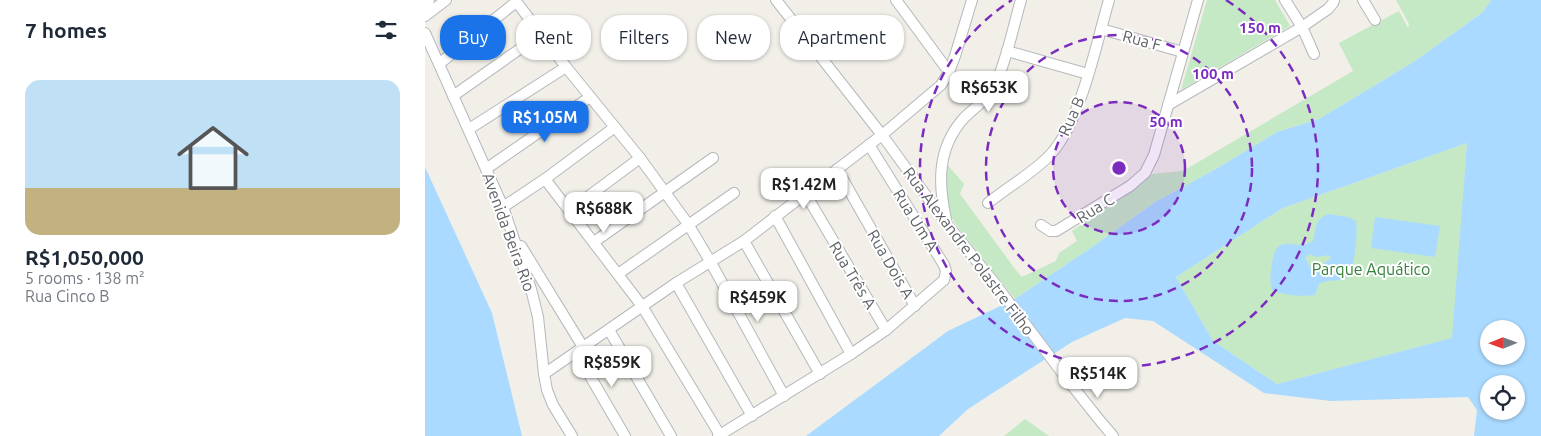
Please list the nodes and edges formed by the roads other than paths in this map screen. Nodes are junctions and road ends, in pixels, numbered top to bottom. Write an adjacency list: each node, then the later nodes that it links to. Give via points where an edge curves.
1 (429, 0): 13 (street)
2 (446, 0): 13 (street)
3 (776, 0): 33 (street, Rua Alexandre Polastre Filho)
4 (896, 0): 26 (street)
5 (972, 0): 26 (street)
6 (1021, 0): 19 (street)
7 (1109, 0): 17 (street, Rua B)
8 (1199, 0): 21 (street, Rua C)
9 (1285, 0): 16 (street)
10 (1334, 0): 16 (street, via 1328,9)
11 (1363, 0): 15 (street)
12 (516, 1): 14 (street); 24 (street)
13 (425, 14)
14 (527, 15)
15 (1375, 20)
16 (1302, 27): 22 (street); 30 (street)
17 (1101, 29): 21 (street, Rua F); 27 (street, Rua B)
18 (425, 33): 24 (street, Avenida Beira Rio)
19 (1007, 51): 27 (street); 47 (street, via 995,85 986,99 964,119 950,139 942,159 941,200)
20 (516, 52): 28 (street)
21 (1183, 52): 30 (street, Rua C)
22 (1314, 54)
23 (561, 60): 25 (street)
24 (439, 64): 28 (street, Avenida Beira Rio)
25 (566, 67): 29 (street); 32 (street)
26 (949, 72): 33 (street, via 941,85)
27 (1088, 74): 43 (street, Rua B, via 1064,135 1047,158)
28 (453, 96): 32 (street, Avenida Beira Rio)
29 (591, 98): 31 (street); 37 (street)
30 (1168, 105): 49 (street, Rua C, via 1154,155 1145,173 1130,186 1056,231 1050,231)
31 (615, 127): 35 (street); 39 (street)
32 (469, 129): 37 (street, Avenida Beira Rio)
33 (882, 136): 34 (street); 47 (street, Rua Alexandre Polastre Filho)
34 (869, 145): 38 (street); 57 (street, Rua Um A, via 946,271 944,280)
35 (640, 158): 40 (street); 45 (street)
36 (713, 158): 40 (street)
37 (486, 169): 44 (street, Avenida Beira Rio)
38 (837, 169): 42 (street); 57 (street, Rua Dois A)
39 (545, 179): 44 (street); 45 (street)
40 (665, 192): 48 (street); 52 (street)
41 (734, 193): 48 (street)
42 (805, 193): 46 (street); 59 (street, Rua Três A)
43 (988, 203)
44 (503, 207): 50 (street, Avenida Beira Rio)
45 (570, 210): 52 (street)
46 (775, 216): 51 (street); 61 (street)
47 (946, 223): 70 (street, Rua Alexandre Polastre Filho)
48 (688, 224): 53 (street); 54 (street)
49 (1041, 224)
50 (512, 231): 60 (street); 62 (street, Avenida Beira Rio, via 538,317)
51 (744, 241): 53 (street); 63 (street)
52 (594, 242): 54 (street)
53 (711, 261): 55 (street); 64 (street)
54 (618, 274): 56 (street)
55 (675, 283): 56 (street); 65 (street)
56 (642, 306): 58 (street); 69 (street)
57 (915, 306): 59 (street)
58 (609, 330): 60 (street); 68 (street)
59 (886, 330): 61 (street)
60 (580, 350): 62 (street); 67 (street)
61 (851, 354): 63 (street)
62 (543, 374): 66 (street, Avenida Beira Rio, via 553,406)
63 (820, 374): 64 (street)
64 (785, 396): 65 (street)
65 (752, 416): 69 (street)
66 (572, 436)
67 (625, 436)
68 (671, 436)
69 (719, 436)
70 (1113, 436)

